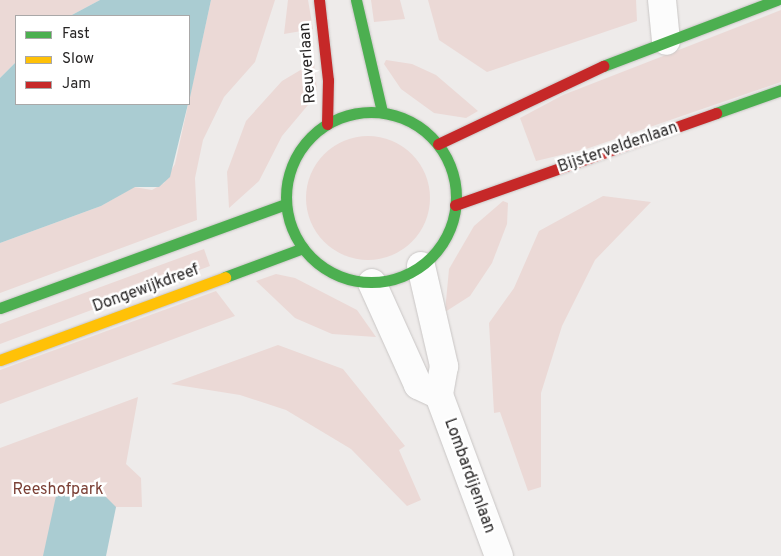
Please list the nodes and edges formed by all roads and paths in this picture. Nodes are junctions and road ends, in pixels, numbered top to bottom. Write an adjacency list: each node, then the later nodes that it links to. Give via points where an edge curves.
1 (319, 0): 8 (street, Reuverlaan, via 328,80)
2 (356, 0): 7 (street)
3 (662, 0): 5 (street)
4 (777, 0): 5 (street)
5 (666, 41): 9 (street, via 583,74)
6 (781, 90): 11 (street, Bijsterveldenlaan)
7 (382, 112): 8 (street, via 354,114); 9 (street, via 422,129)
8 (327, 124): 10 (street, via 295,158)
9 (438, 144): 11 (street, via 449,163)
10 (286, 204): 12 (street); 15 (street, Dongewijkdreef)
11 (456, 205): 13 (street, via 438,249)
12 (303, 248): 14 (street, via 333,274); 16 (street, Dongewijkdreef)
13 (421, 266): 14 (street, via 390,280); 17 (street, via 444,366)
14 (372, 283): 17 (street, via 418,385)
15 (0, 308)
16 (0, 360)
17 (439, 395): 18 (street, Lombardijenlaan)
18 (499, 556)

